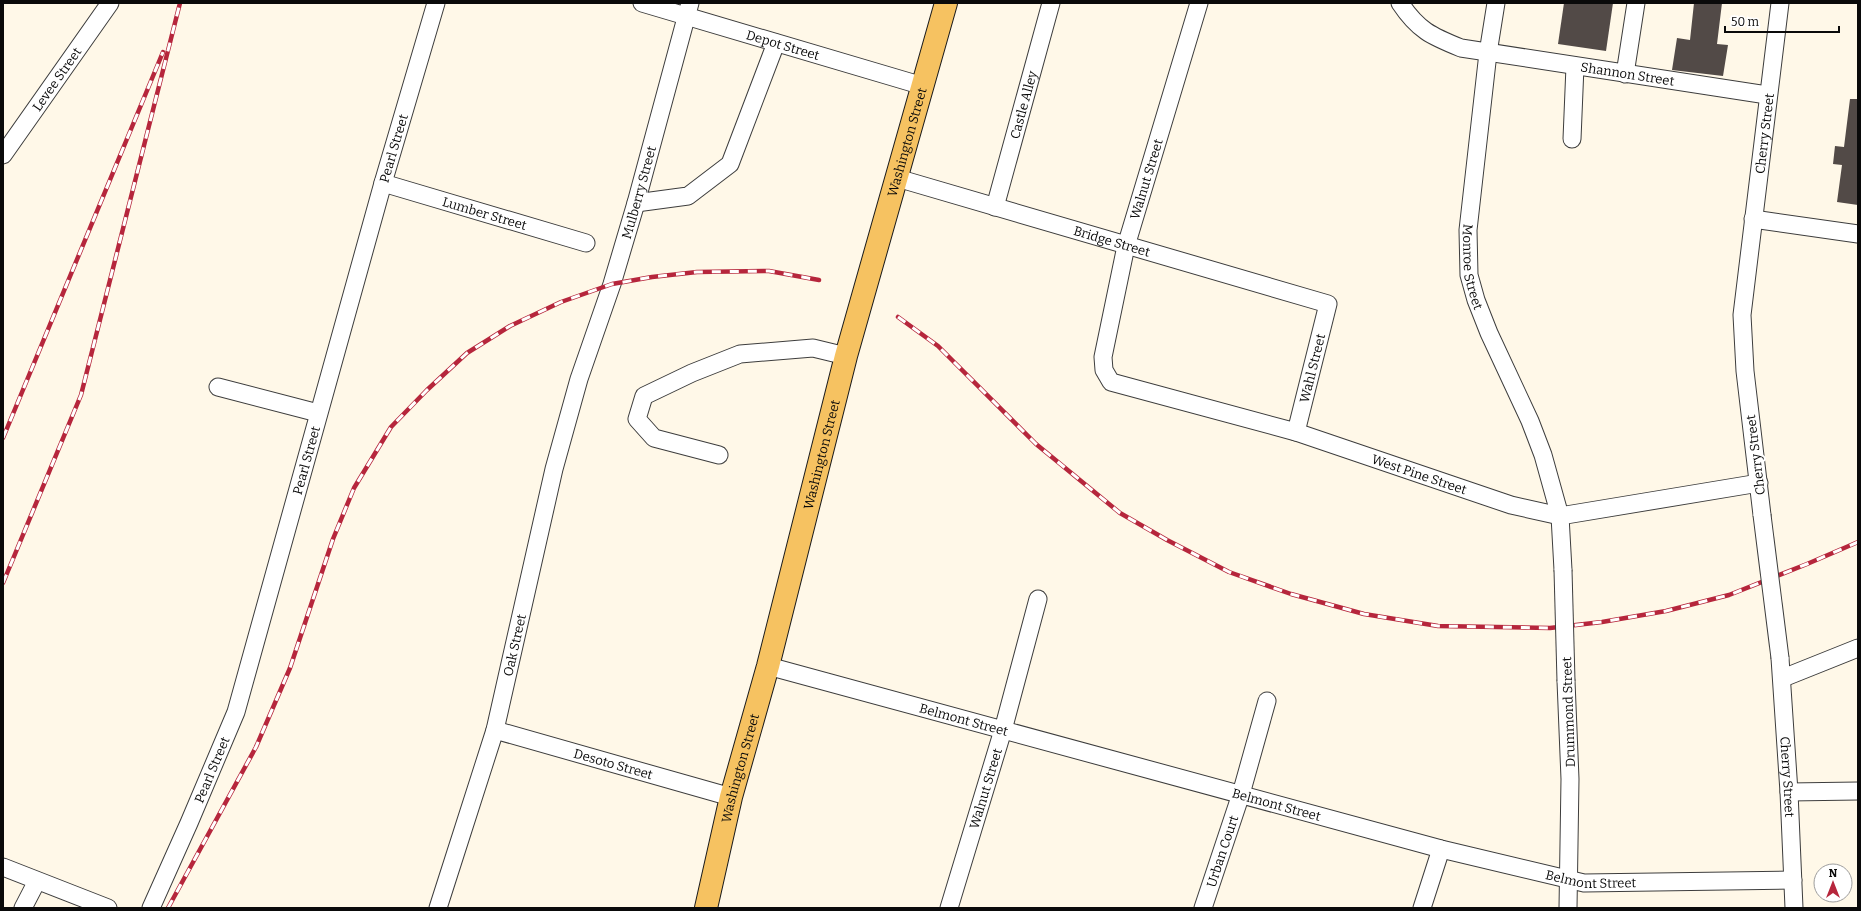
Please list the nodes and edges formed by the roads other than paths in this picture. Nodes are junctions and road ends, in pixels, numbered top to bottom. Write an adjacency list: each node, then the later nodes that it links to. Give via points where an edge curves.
1 (110, 3): 19 (street, Levee Street)
2 (436, 3): 21 (street, Pearl Street)
3 (642, 3): 11 (street, Depot Street)
4 (946, 3): 16 (main road, Washington Street)
5 (1051, 3): 23 (street, Castle Alley)
6 (1199, 3): 27 (street, Walnut Street)
7 (1400, 3): 13 (street, Shannon Street, via 1419,28 1438,39 1461,48)
8 (1496, 3): 13 (street, Monroe Street)
9 (1636, 3): 15 (street)
10 (1780, 3): 17 (street, Cherry Street)
11 (688, 10): 12 (street, Depot Street); 22 (street, Mulberry Street)
12 (776, 43): 16 (street, Depot Street); 22 (street, via 730,164 688,196)
13 (1488, 53): 14 (street, Shannon Street); 37 (street, Monroe Street, via 1468,230 1470,275 1488,333 1530,421 1543,455)
14 (1575, 66): 15 (street, Shannon Street); 18 (street)
15 (1625, 74): 17 (street, Shannon Street)
16 (923, 86): 20 (main road, Washington Street)
17 (1767, 95): 24 (street, Cherry Street)
18 (1572, 139)
19 (3, 155)
20 (897, 178): 23 (street, Bridge Street); 29 (main road, Washington Street)
21 (383, 183): 26 (street, Lumber Street); 33 (street, Pearl Street)
22 (636, 203): 31 (street, Mulberry Street)
23 (995, 207): 27 (street, Bridge Street)
24 (1753, 219): 25 (street); 36 (street, Cherry Street, via 1742,315 1745,371)
25 (1858, 234)
26 (586, 243)
27 (1126, 246): 28 (street, Bridge Street); 30 (street, Walnut Street)
28 (1328, 304): 34 (street, Wahl Street)
29 (846, 356): 35 (street, via 813,348 740,354 644,396 637,419 654,438); 40 (main road, Washington Street)
30 (1103, 357): 34 (street, West Pine Street, via 1104,370 1111,382)
31 (579, 380): 43 (street, Oak Street, via 554,469)
32 (218, 387): 33 (street)
33 (318, 413): 56 (street, Pearl Street, via 236,712)
34 (1296, 432): 37 (street, West Pine Street, via 1511,505)
35 (719, 455)
36 (1759, 483): 37 (street, West Pine Street); 41 (street, Cherry Street, bridge)
37 (1560, 516): 51 (street, Drummond Street, bridge, via 1570,779)
38 (1038, 599): 44 (street, Walnut Street)
39 (1858, 648): 41 (street)
40 (768, 666): 44 (street, Belmont Street); 48 (main road, Washington Street)
41 (1783, 678): 46 (street, Cherry Street)
42 (1267, 701): 47 (street, Urban Court)
43 (495, 730): 48 (street, Desoto Street); 57 (street, Oak Street)
44 (1003, 730): 47 (street, Belmont Street); 59 (street, Walnut Street)
45 (1858, 791): 46 (street)
46 (1789, 792): 52 (street, Cherry Street)
47 (1241, 794): 49 (street, Belmont Street); 60 (street, Urban Court)
48 (731, 797): 58 (main road, Washington Street)
49 (1441, 849): 51 (street, Belmont Street); 61 (street)
50 (3, 867): 53 (street)
51 (1569, 880): 52 (street, Belmont Street, via 1584,883); 62 (street, Drummond Street)
52 (1793, 880): 63 (street, Cherry Street)
53 (37, 881): 54 (street); 55 (street)
54 (23, 908)
55 (108, 908)
56 (151, 908)
57 (438, 908)
58 (706, 908)
59 (949, 908)
60 (1203, 908)
61 (1422, 908)
62 (1568, 908)
63 (1794, 908)

